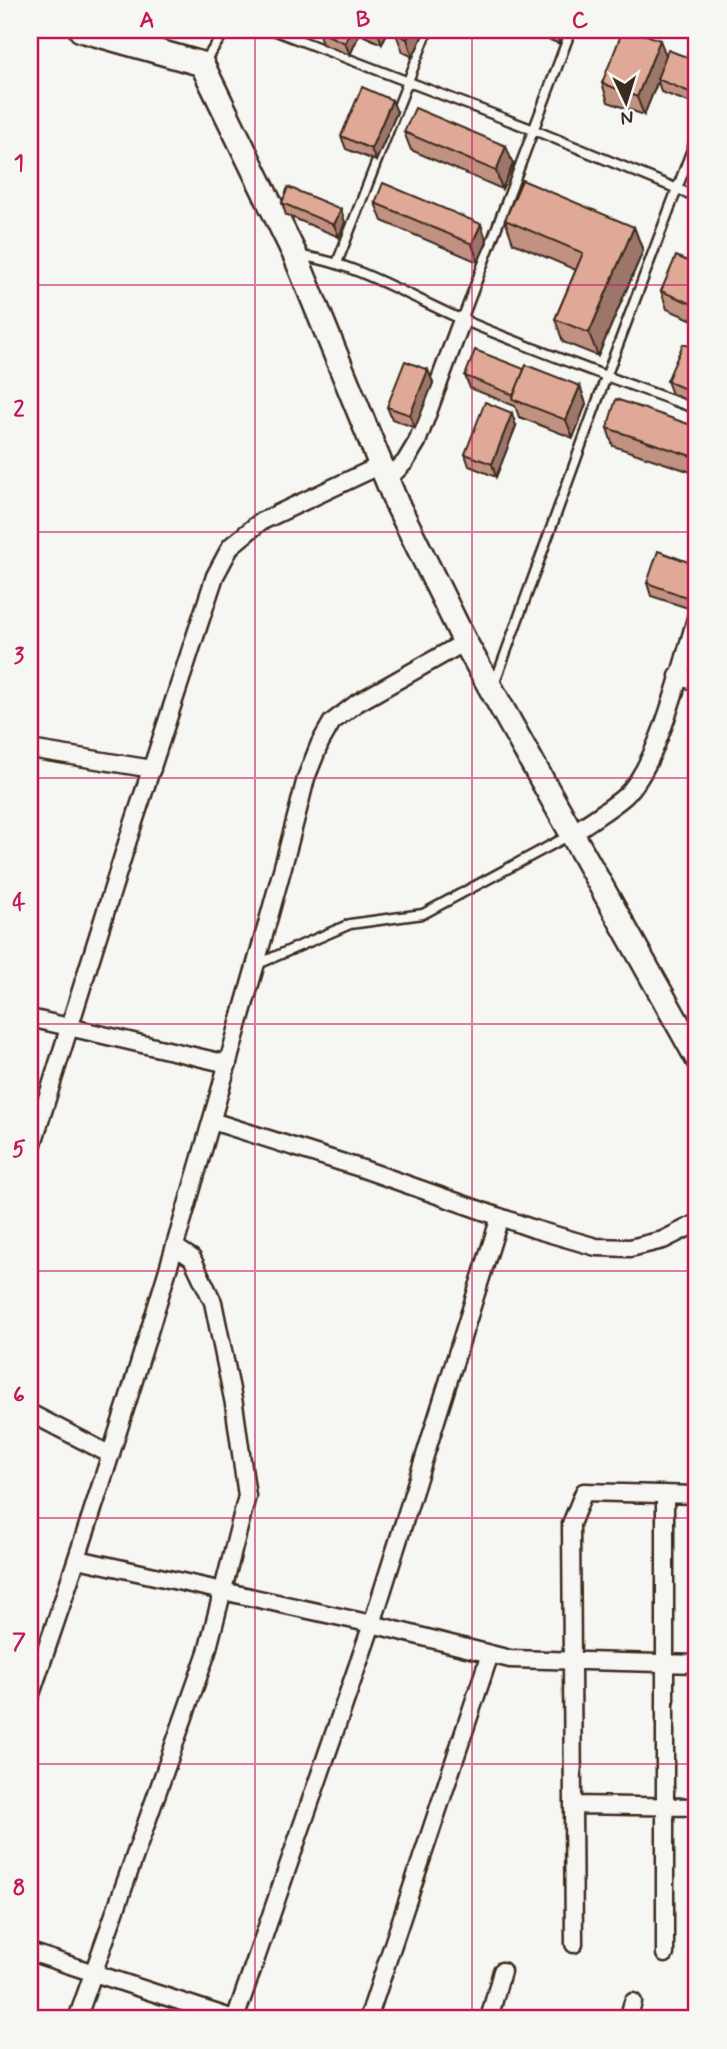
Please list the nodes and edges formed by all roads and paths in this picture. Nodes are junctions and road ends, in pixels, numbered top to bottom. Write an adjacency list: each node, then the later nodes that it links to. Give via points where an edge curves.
1 (81, 30): 6 (street)
2 (226, 30): 6 (lane)
3 (274, 30): 7 (lane)
4 (428, 30): 7 (lane)
5 (571, 30): 8 (lane)
6 (202, 64): 12 (street)
7 (409, 82): 8 (lane); 13 (lane)
8 (534, 130): 10 (lane); 14 (lane)
9 (697, 136): 10 (lane)
10 (679, 190): 11 (lane); 15 (lane)
11 (697, 197)
12 (295, 255): 13 (lane); 17 (street)
13 (337, 263): 14 (lane)
14 (462, 320): 15 (lane); 17 (street, via 417,442 405,462)
15 (606, 377): 16 (lane); 22 (lane)
16 (697, 409)
17 (384, 472): 19 (street); 24 (street, via 260,522 231,546 215,576)
18 (697, 615): 20 (street)
19 (465, 642): 22 (street); 26 (street, via 332,722 306,778)
20 (678, 676): 21 (street); 25 (street, via 645,769 626,794)
21 (697, 682)
22 (492, 691): 25 (street)
23 (30, 749): 24 (street)
24 (152, 769): 28 (street)
25 (572, 834): 26 (lane, via 423,914 350,923); 29 (street)
26 (255, 965): 30 (street)
27 (30, 1018): 28 (street)
28 (69, 1028): 30 (street); 32 (street)
29 (697, 1058)
30 (228, 1064): 31 (street)
31 (212, 1121): 33 (street); 35 (street)
32 (30, 1153)
33 (500, 1217): 34 (street, via 596,1247 630,1248 663,1240); 42 (street)
34 (697, 1223)
35 (175, 1247): 37 (street); 41 (street, via 192,1258 213,1302 247,1496)
36 (30, 1413): 37 (street)
37 (111, 1455): 40 (street)
38 (665, 1494): 39 (street); 44 (street, via 584,1492 571,1524); 45 (street)
39 (697, 1495)
40 (78, 1559): 41 (street); 47 (street)
41 (223, 1591): 42 (street); 55 (street, via 207,1652)
42 (372, 1624): 43 (street); 58 (street)
43 (490, 1654): 44 (street); 59 (street)
44 (572, 1661): 45 (street); 48 (street)
45 (665, 1663): 46 (street); 49 (street)
46 (697, 1664)
47 (30, 1697)
48 (573, 1805): 49 (street); 51 (street)
49 (665, 1806): 50 (street); 53 (street)
50 (697, 1807)
51 (574, 1944)
52 (30, 1952): 55 (street)
53 (665, 1954)
54 (502, 1971): 60 (street)
55 (93, 1973): 57 (street); 58 (street)
56 (633, 2002): 61 (street)
57 (77, 2019)
58 (234, 2019)
59 (368, 2019)
60 (489, 2019)
61 (628, 2019)

